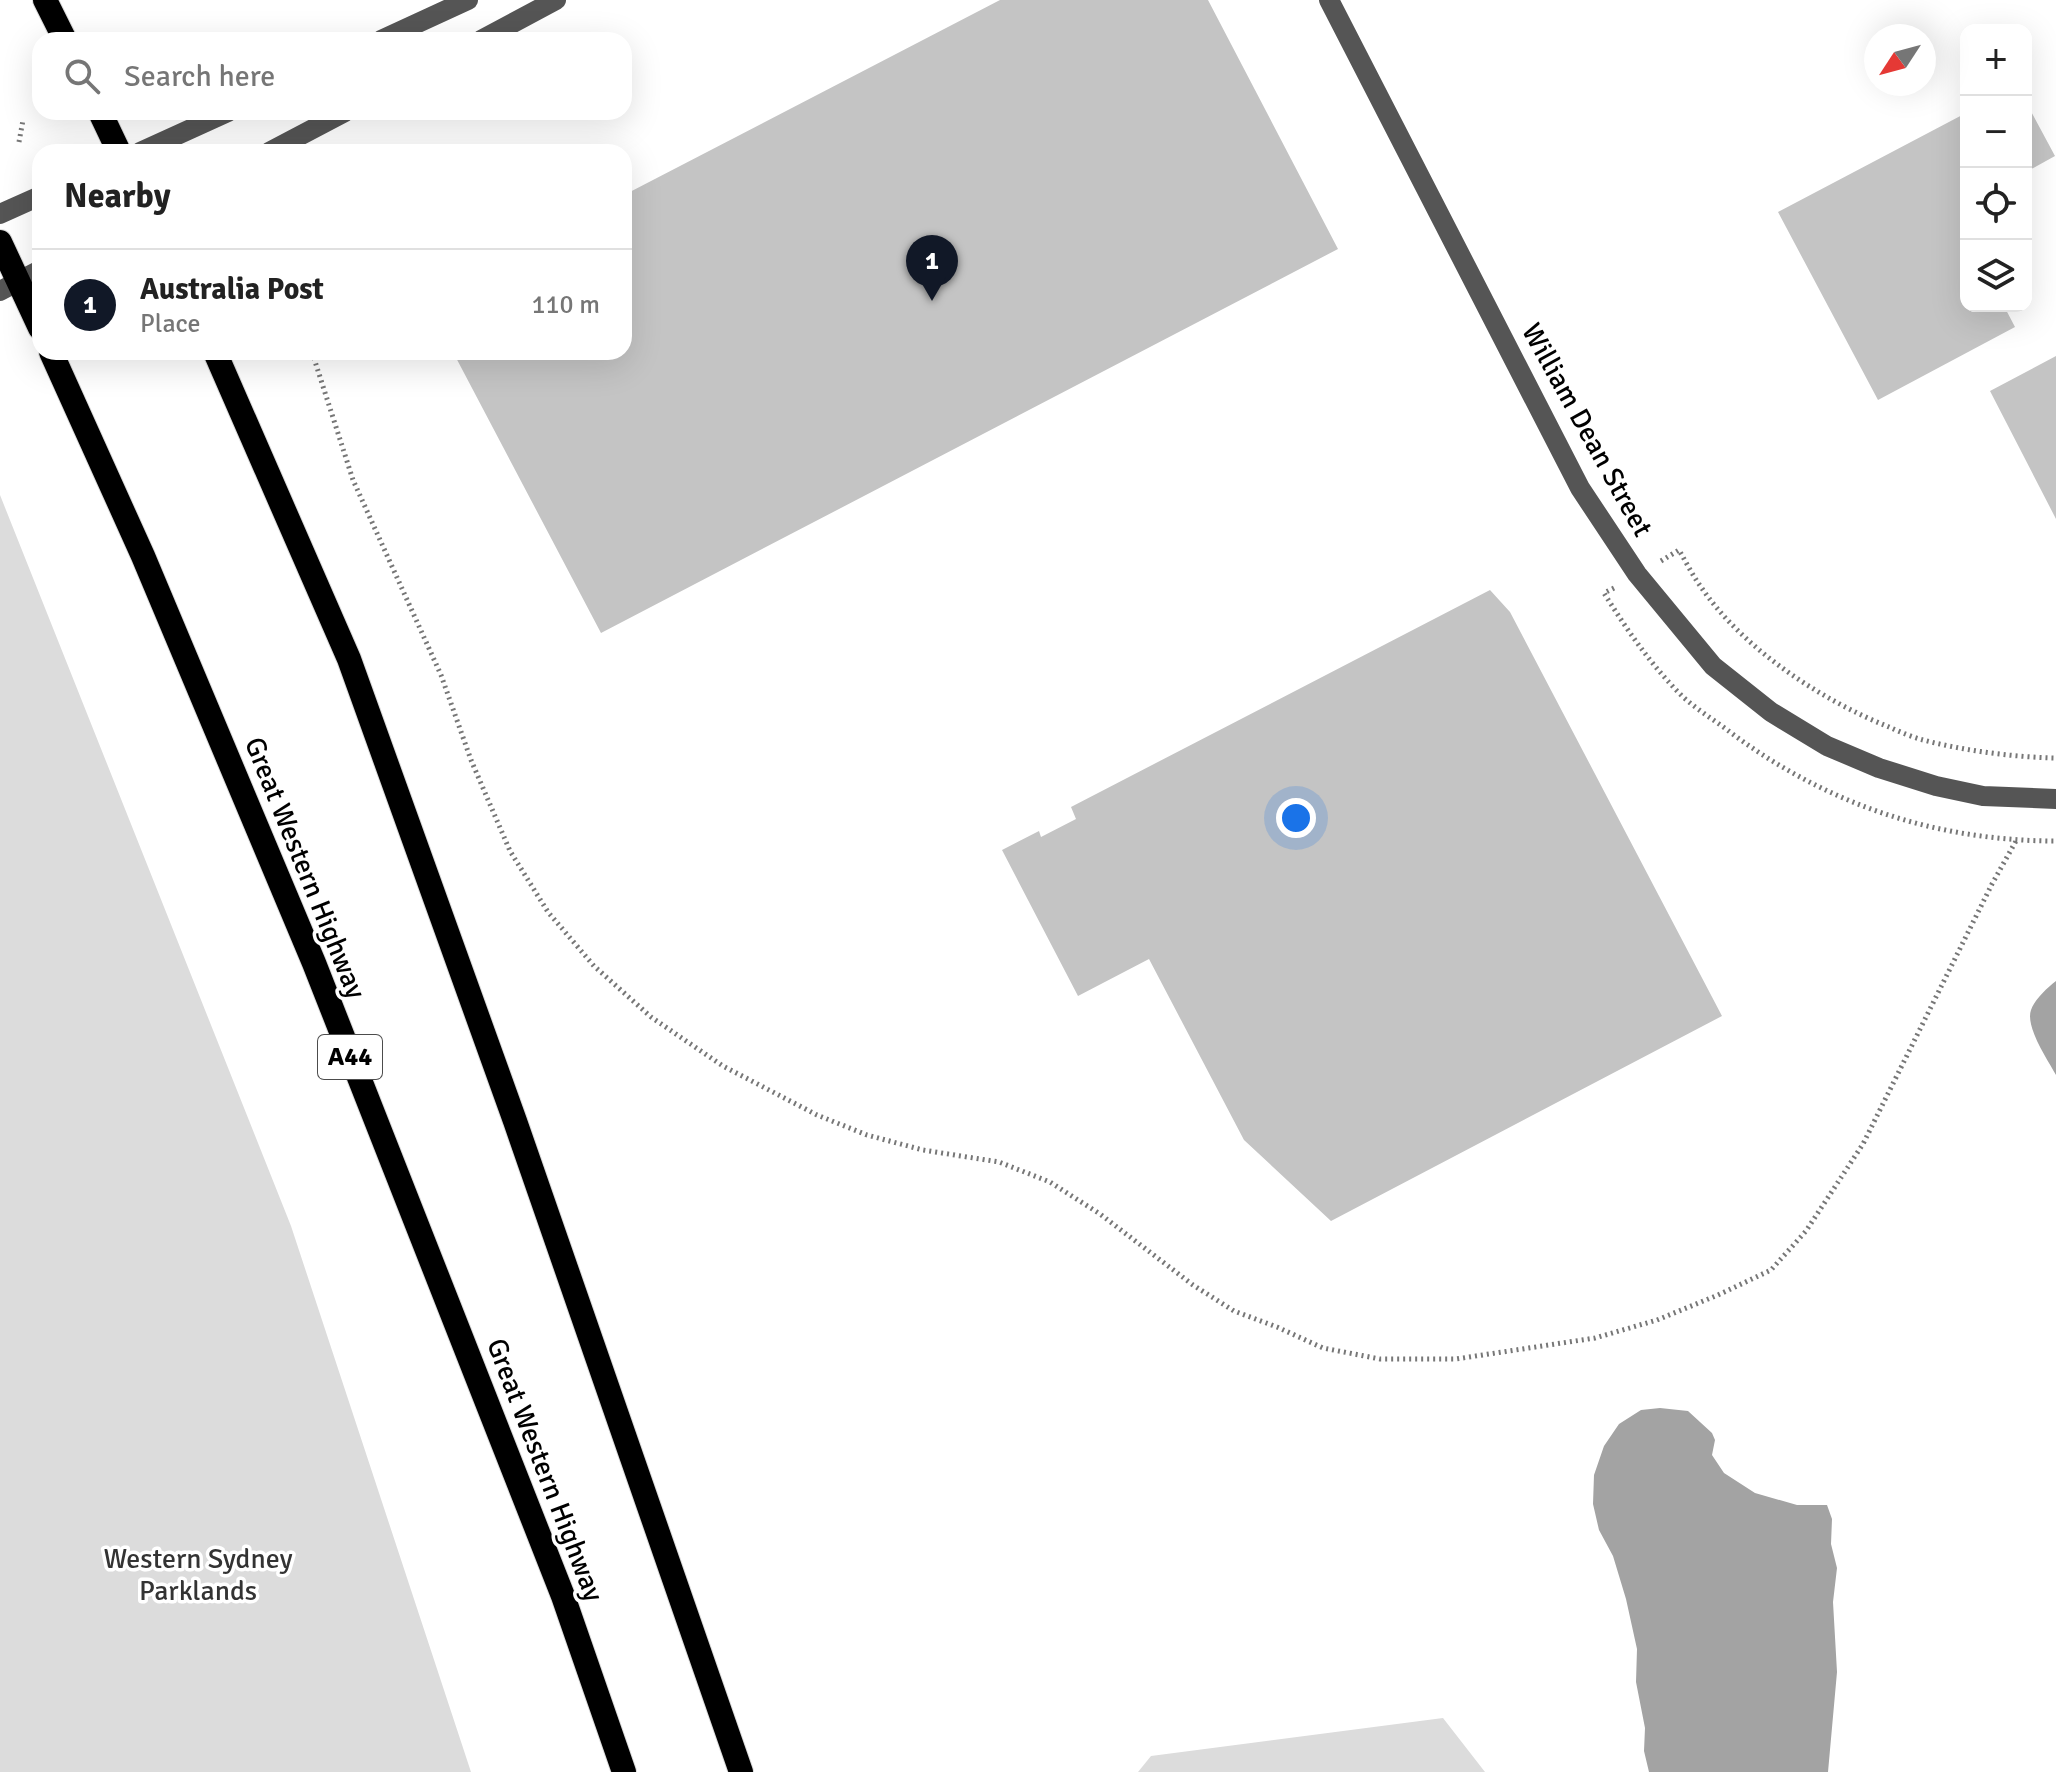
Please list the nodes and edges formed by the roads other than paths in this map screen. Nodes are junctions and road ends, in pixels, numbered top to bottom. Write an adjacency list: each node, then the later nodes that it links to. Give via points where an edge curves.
1 (45, 0): 5 (highway)
2 (468, 0): 6 (street)
3 (556, 0): 7 (street)
4 (1329, 0): 21 (street, William Dean Street, via 1580,488 1637,574 1713,666 1771,712 1827,746 1879,768 1983,796)
5 (61, 32)
6 (398, 32)
7 (496, 32)
8 (104, 120): 11 (highway)
9 (210, 120): 12 (street)
10 (330, 120): 13 (street)
11 (115, 144)
12 (158, 144)
13 (284, 144)
14 (32, 200): 15 (street)
15 (0, 214)
16 (0, 242): 17 (highway)
17 (20, 281): 18 (highway)
18 (32, 309)
19 (55, 360): 22 (highway, Great Western Highway / A44, via 314,963 563,1596)
20 (218, 360): 23 (highway, via 349,659)
21 (2056, 799)
22 (624, 1772)
23 (741, 1772)

